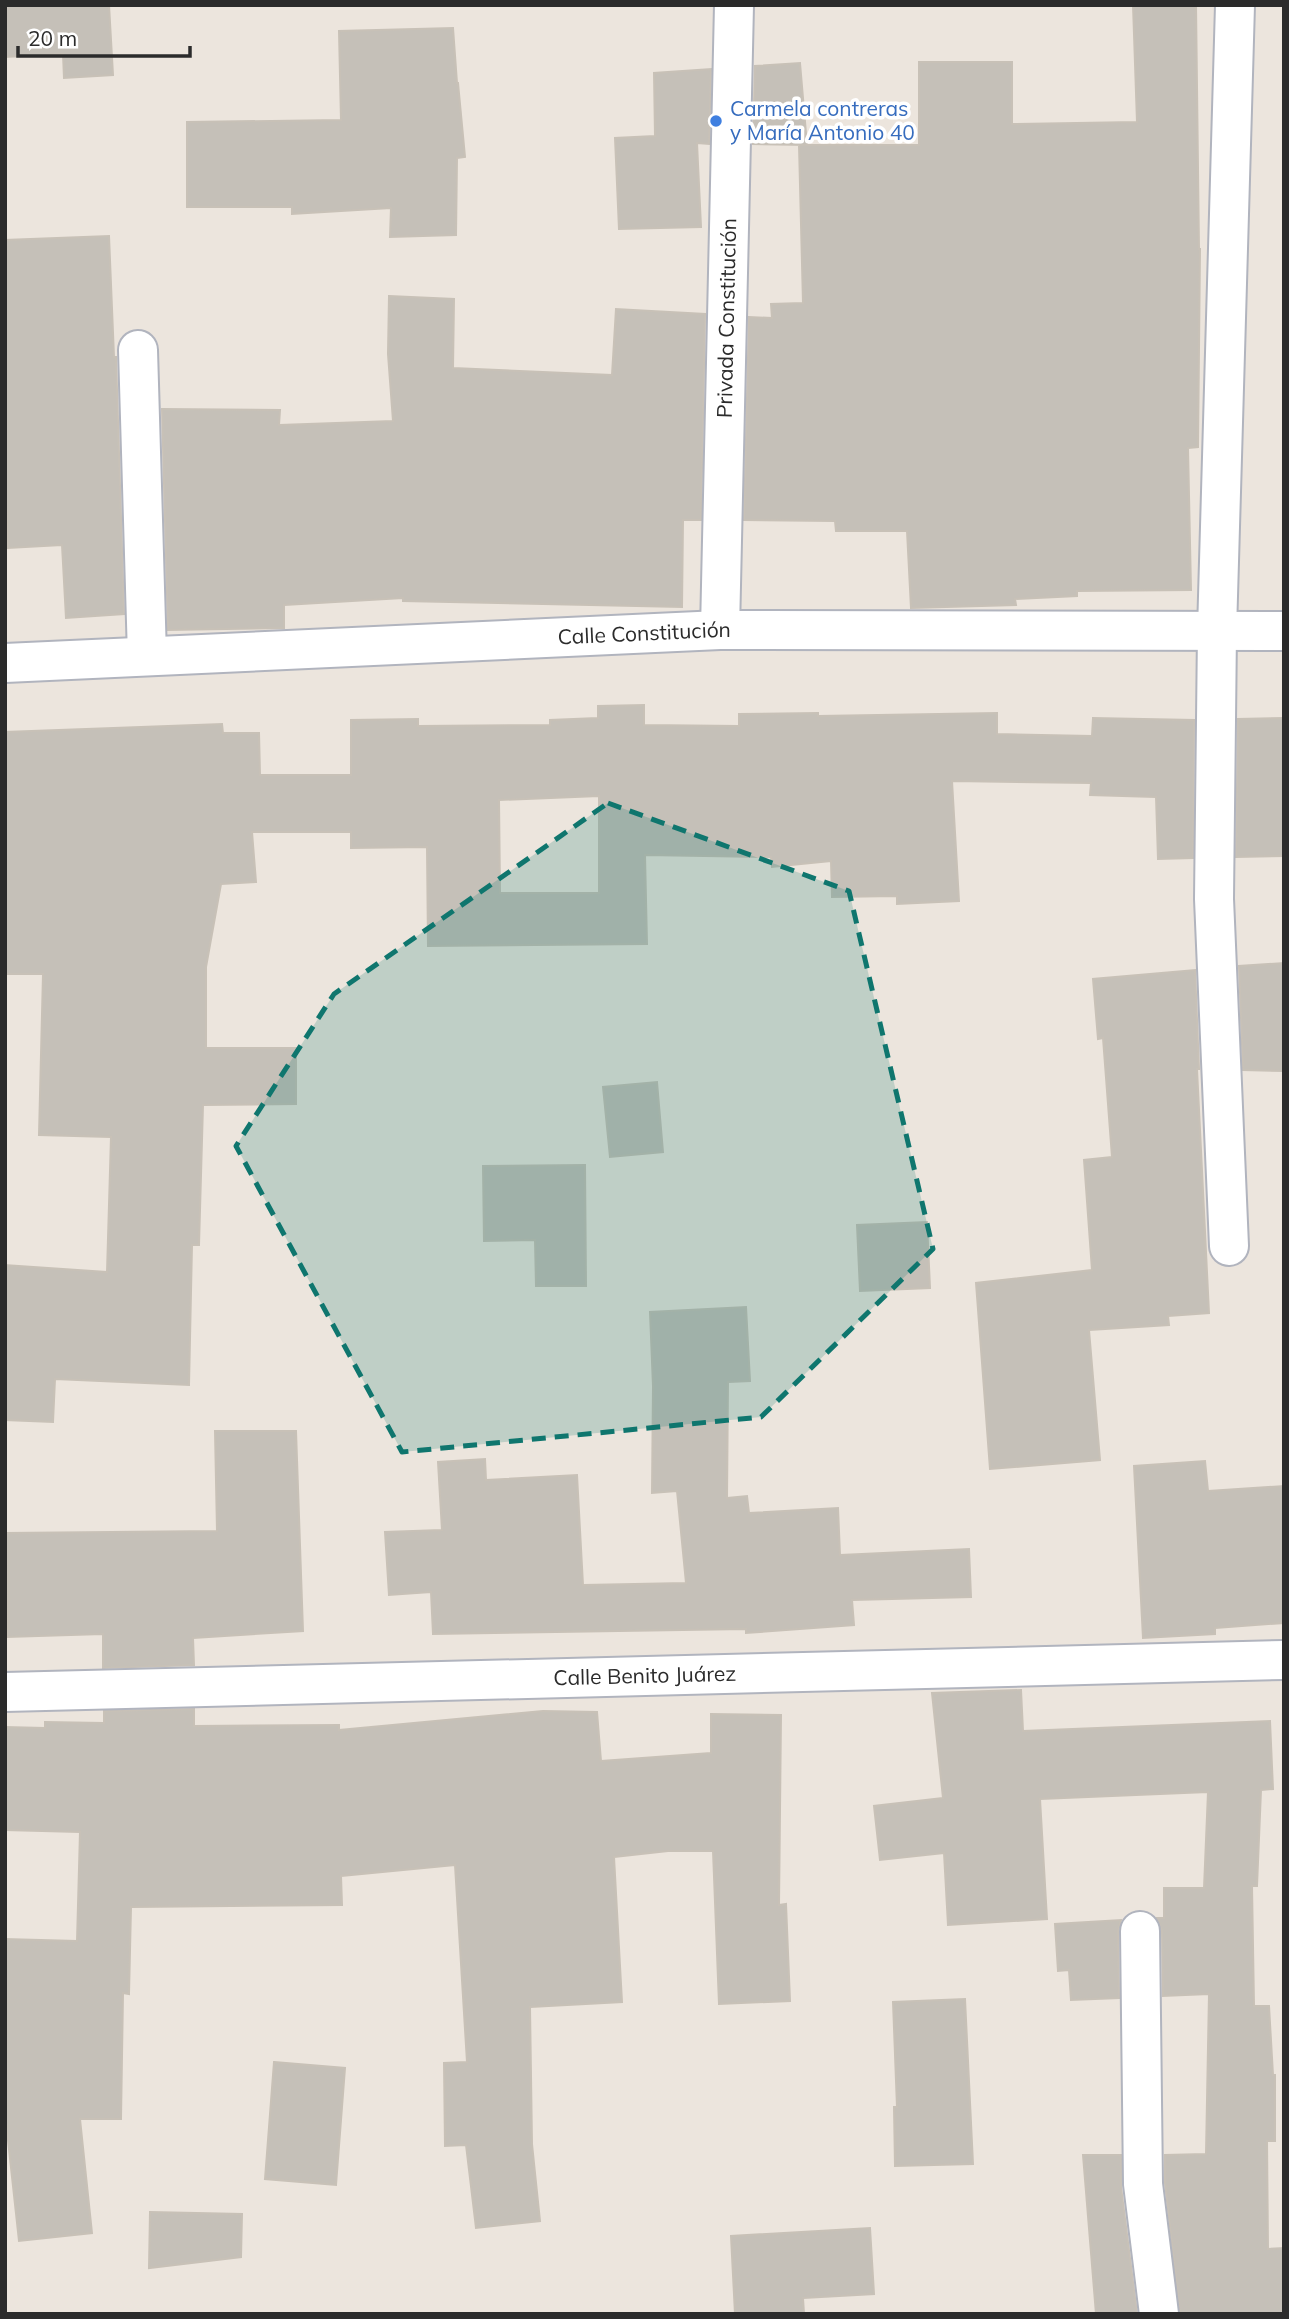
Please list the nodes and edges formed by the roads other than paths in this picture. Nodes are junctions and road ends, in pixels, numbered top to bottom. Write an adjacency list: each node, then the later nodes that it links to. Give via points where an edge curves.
1 (734, 5): 4 (street, Privada Constitución)
2 (1235, 5): 5 (street)
3 (138, 350): 7 (street)
4 (720, 631): 5 (street, Calle Constitución); 7 (street, Calle Constitución)
5 (1217, 631): 6 (street, Calle Constitución); 9 (street, via 1214,900)
6 (1284, 631)
7 (147, 656): 8 (street, Calle Constitución)
8 (5, 663)
9 (1229, 1246)
10 (1284, 1660): 11 (street, Calle Benito Juárez)
11 (5, 1692)
12 (1140, 1931): 13 (street, via 1143,2184)
13 (1159, 2314)

